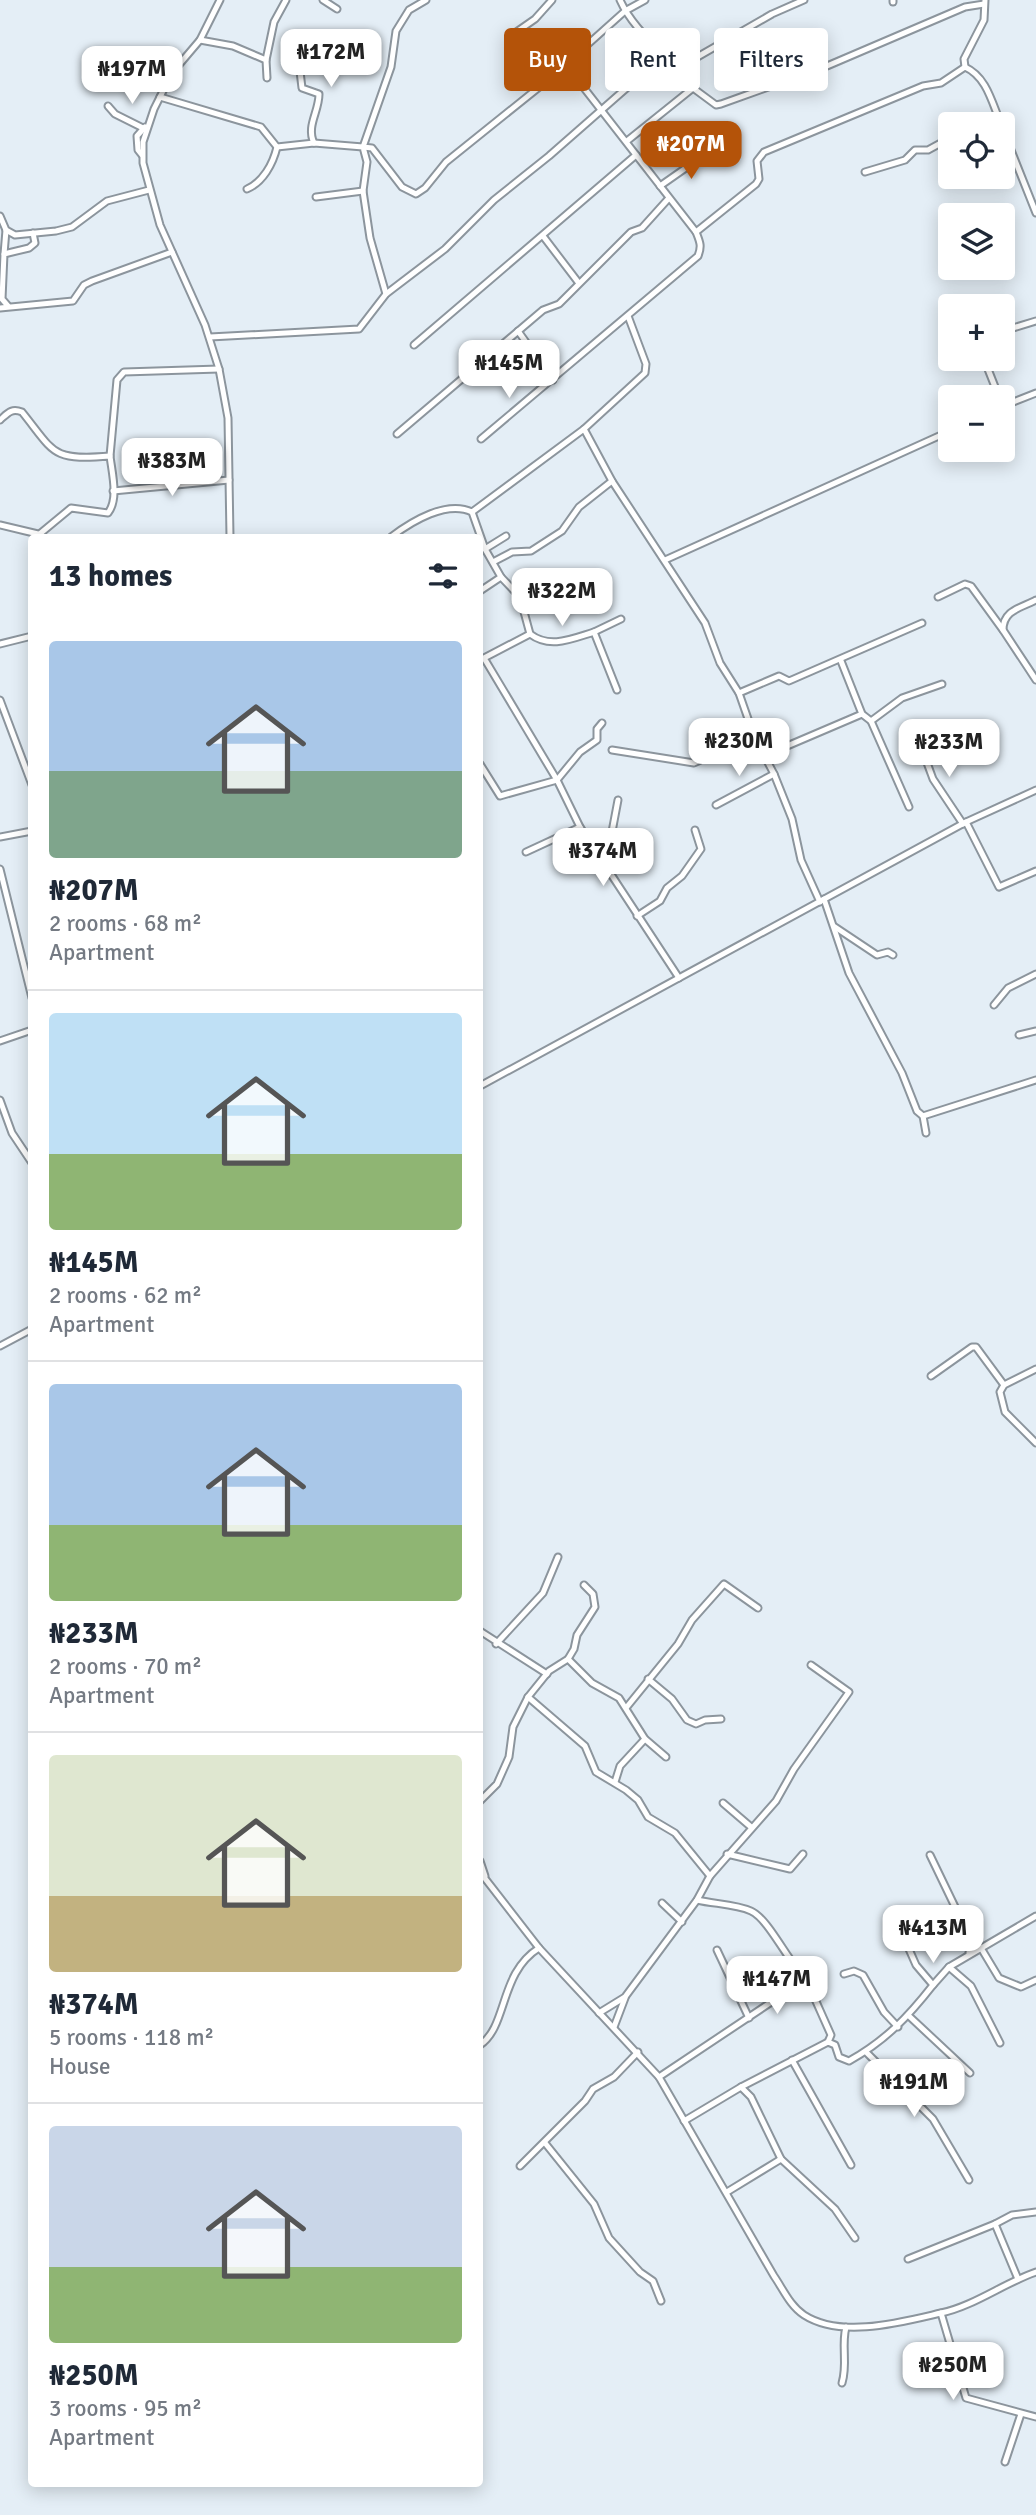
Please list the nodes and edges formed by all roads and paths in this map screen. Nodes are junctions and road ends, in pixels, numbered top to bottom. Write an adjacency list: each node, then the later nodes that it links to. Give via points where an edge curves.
1 (220, 0): 16 (street)
2 (286, 0): 20 (street, via 274,22)
3 (323, 0): 12 (street)
4 (406, 0): 11 (street)
5 (426, 0): 11 (street)
6 (552, 0): 14 (street)
7 (620, 0): 13 (street)
8 (645, 0): 13 (street)
9 (804, 0): 19 (street)
10 (984, 2): 21 (street, via 984,20 964,59); 27 (street, via 721,104)
11 (412, 7): 37 (street, via 396,31 391,67)
12 (337, 9)
13 (625, 11): 15 (street); 17 (street)
14 (522, 28)
15 (639, 28)
16 (200, 40): 20 (street, via 233,46); 28 (street, via 172,73)
17 (591, 42)
18 (306, 49): 34 (street, via 299,63 302,88 319,94 310,127)
19 (700, 55)
20 (266, 60): 22 (street)
21 (965, 67): 31 (street, via 977,72); 51 (street, via 933,86 923,86 764,152 757,161 756,184)
22 (267, 78)
23 (534, 91): 37 (street, via 446,162 416,194 402,187 372,148)
24 (587, 91): 30 (street)
25 (622, 91): 30 (street)
26 (689, 91): 33 (street)
27 (697, 91)
28 (160, 97): 32 (street); 36 (street, via 261,127)
29 (108, 106): 32 (street, via 115,114)
30 (601, 109): 33 (street); 57 (street, via 494,200 445,249)
31 (996, 112)
32 (145, 127): 44 (street, via 142,155)
33 (627, 142): 38 (street)
34 (314, 143): 36 (street); 37 (street)
35 (938, 145): 41 (street)
36 (277, 146): 43 (street, via 273,162 256,185)
37 (363, 147): 45 (street)
38 (636, 155): 42 (street); 53 (street)
39 (692, 156): 42 (street, via 690,165)
40 (1015, 160): 48 (street)
41 (865, 172)
42 (660, 186): 47 (street)
43 (247, 189)
44 (149, 190): 52 (street, via 107,201 72,227); 54 (street)
45 (363, 191): 46 (street); 57 (street)
46 (316, 197)
47 (669, 198): 51 (street); 56 (street, via 642,228 631,232)
48 (1036, 213)
49 (0, 216): 50 (street)
50 (6, 230): 52 (street, via 15,235); 55 (street)
51 (696, 232): 60 (street, via 701,243 698,256)
52 (33, 233): 55 (street, via 35,243 29,248)
53 (543, 236): 56 (street); 65 (street)
54 (172, 252): 58 (street, via 92,281 73,301); 64 (street)
55 (4, 254): 58 (street, via 2,299)
56 (578, 282): 63 (street, via 559,304 543,310)
57 (386, 295): 64 (street, via 359,329)
58 (8, 306): 59 (street)
59 (0, 307)
60 (628, 316): 67 (street); 71 (street, via 645,373)
61 (1036, 321): 62 (street)
62 (1015, 327)
63 (519, 331): 67 (street); 72 (street)
64 (210, 337): 66 (street)
65 (414, 345)
66 (219, 369): 75 (street, via 124,372 117,380); 76 (street, via 228,418)
67 (552, 380): 74 (street)
68 (1036, 393): 69 (street)
69 (1015, 401)
70 (0, 419): 75 (street, via 17,410 47,447 62,455)
71 (584, 429): 77 (street); 79 (street)
72 (397, 434)
73 (938, 436): 89 (street)
74 (481, 439)
75 (110, 456): 78 (street)
76 (229, 480): 78 (street); 83 (street)
77 (612, 481): 89 (street); 90 (street, via 579,507 562,531 531,551 512,552)
78 (113, 491): 82 (street, via 108,513 71,508)
79 (472, 512): 84 (street, via 449,506); 85 (street)
80 (0, 525): 81 (street)
81 (30, 534)
82 (39, 534)
83 (230, 534)
84 (397, 534)
85 (480, 534)
86 (506, 536): 88 (street)
87 (483, 543): 88 (street)
88 (485, 549): 90 (street)
89 (664, 560): 109 (street, via 705,623 720,663)
90 (493, 562): 91 (street)
91 (501, 577): 92 (street); 99 (street, via 520,597)
92 (483, 589)
93 (938, 597): 97 (street, via 965,584 971,586)
94 (1036, 600): 97 (street, via 1009,612)
95 (621, 619): 98 (street)
96 (922, 623): 104 (street)
97 (1003, 630): 105 (street)
98 (594, 632): 99 (street, via 555,643); 108 (street)
99 (530, 634): 102 (street)
100 (28, 637): 101 (street)
101 (0, 644)
102 (483, 658)
103 (483, 661): 121 (street)
104 (841, 661): 109 (street, via 789,681 779,677); 111 (street)
105 (1033, 669): 106 (street)
106 (1036, 680)
107 (942, 684): 112 (street, via 902,698)
108 (617, 690)
109 (739, 693): 114 (street)
110 (0, 700): 119 (street)
111 (862, 714): 112 (street); 117 (street)
112 (872, 721): 125 (street)
113 (602, 723): 121 (street, via 597,740 580,752)
114 (754, 736): 116 (street, via 694,763); 117 (street)
115 (919, 741): 126 (street, via 933,779)
116 (612, 750)
117 (766, 755): 120 (street)
118 (483, 769): 121 (street, via 500,796)
119 (28, 774)
120 (774, 774): 124 (street); 135 (street, via 792,819 801,860)
121 (557, 780): 127 (street)
122 (1036, 790): 126 (street)
123 (618, 800): 132 (street, via 611,837)
124 (716, 805)
125 (909, 807)
126 (964, 823): 134 (street, via 999,887); 135 (street)
127 (580, 827): 131 (street); 132 (street)
128 (695, 830): 136 (street, via 701,849 660,901)
129 (28, 832): 130 (street)
130 (0, 837)
131 (526, 852)
132 (600, 859): 136 (street)
133 (0, 869): 141 (street)
134 (1036, 871)
135 (822, 900): 137 (street); 140 (street)
136 (637, 916): 140 (street)
137 (835, 927): 138 (street, via 877,955); 150 (street, via 849,973)
138 (893, 955)
139 (1036, 974): 142 (street, via 1008,988)
140 (679, 978): 148 (street)
141 (28, 982)
142 (994, 1005)
143 (28, 1031): 146 (street)
144 (1036, 1031): 145 (street)
145 (1019, 1035)
146 (0, 1041)
147 (1036, 1080): 150 (street)
148 (483, 1084)
149 (0, 1100): 152 (street, via 12,1133)
150 (923, 1116): 151 (street)
151 (926, 1133)
152 (28, 1157)
153 (28, 1331): 154 (street)
154 (0, 1346)
155 (1036, 1369): 157 (street)
156 (931, 1376): 157 (street, via 976,1347)
157 (1004, 1385): 158 (street, via 1000,1392 1005,1412)
158 (1036, 1443)
159 (558, 1557): 163 (street, via 543,1593)
160 (584, 1585): 164 (street, via 593,1594 595,1607 577,1634)
161 (758, 1608): 167 (street, via 724,1584)
162 (483, 1633): 163 (street)
163 (496, 1644): 166 (street)
164 (568, 1659): 166 (street); 169 (street)
165 (811, 1665): 176 (street, via 849,1692 776,1801)
166 (547, 1674): 168 (street)
167 (648, 1679): 169 (street); 170 (street, via 672,1699 687,1720 696,1724)
168 (528, 1697): 173 (street, via 585,1746 596,1772); 174 (street, via 513,1727 509,1757 497,1784)
169 (626, 1708): 171 (street)
170 (721, 1719)
171 (645, 1739): 172 (street); 173 (street, via 620,1766)
172 (666, 1756)
173 (615, 1782): 181 (street, via 638,1800 648,1817 675,1833)
174 (483, 1798)
175 (723, 1803): 176 (street)
176 (751, 1827): 177 (street)
177 (727, 1854): 178 (street, via 790,1868); 181 (street)
178 (803, 1854)
179 (930, 1855): 190 (street, via 971,1940)
180 (483, 1873): 187 (street)
181 (710, 1876): 182 (street)
182 (697, 1900): 185 (street); 193 (street, via 753,1911)
183 (662, 1903): 185 (street)
184 (1036, 1916): 188 (street)
185 (682, 1922): 196 (street)
186 (888, 1927): 195 (street, via 898,1927 916,1965)
187 (538, 1948): 197 (street); 202 (street, via 507,1987 495,2029)
188 (981, 1948): 190 (street); 194 (street, via 1004,1982 1021,1987)
189 (717, 1950): 199 (street)
190 (969, 1953): 191 (street)
191 (949, 1967): 195 (street); 204 (street, via 971,1986)
192 (844, 1974): 200 (street, via 854,1971 863,1975)
193 (806, 1979): 199 (street); 203 (street, via 831,2035)
194 (1036, 1980)
195 (933, 1985): 198 (street)
196 (625, 1997): 197 (street); 201 (street)
197 (599, 2013): 201 (street)
198 (909, 2016): 200 (street); 208 (street)
199 (749, 2018): 209 (street)
200 (898, 2027): 206 (street)
201 (614, 2028): 205 (street)
202 (483, 2042)
203 (828, 2042): 206 (street, via 844,2061); 207 (street)
204 (1000, 2043)
205 (638, 2052): 209 (street); 214 (street, via 614,2077 593,2089)
206 (866, 2052): 218 (street, via 933,2119)
207 (792, 2060): 210 (street); 216 (street)
208 (970, 2073)
209 (659, 2077): 213 (street)
210 (754, 2080): 211 (street); 212 (street)
211 (741, 2087): 212 (street); 213 (street)
212 (751, 2097): 215 (street)
213 (684, 2121): 219 (street)
214 (545, 2143): 217 (street); 226 (street, via 594,2204 609,2238 653,2281)
215 (781, 2159): 219 (street); 222 (street, via 835,2210)
216 (851, 2165)
217 (520, 2166)
218 (969, 2180)
219 (727, 2192): 228 (street, via 792,2304 804,2315)
220 (1036, 2212): 221 (street)
221 (995, 2224): 223 (street); 225 (street)
222 (855, 2238)
223 (908, 2259)
224 (1036, 2272): 225 (street)
225 (1017, 2279): 227 (street)
226 (661, 2301)
227 (941, 2313): 228 (street, via 876,2327); 230 (street, via 966,2398)
228 (846, 2327): 229 (street)
229 (842, 2383)
230 (1021, 2414): 231 (street); 232 (street)
231 (1036, 2417)
232 (1005, 2462)

